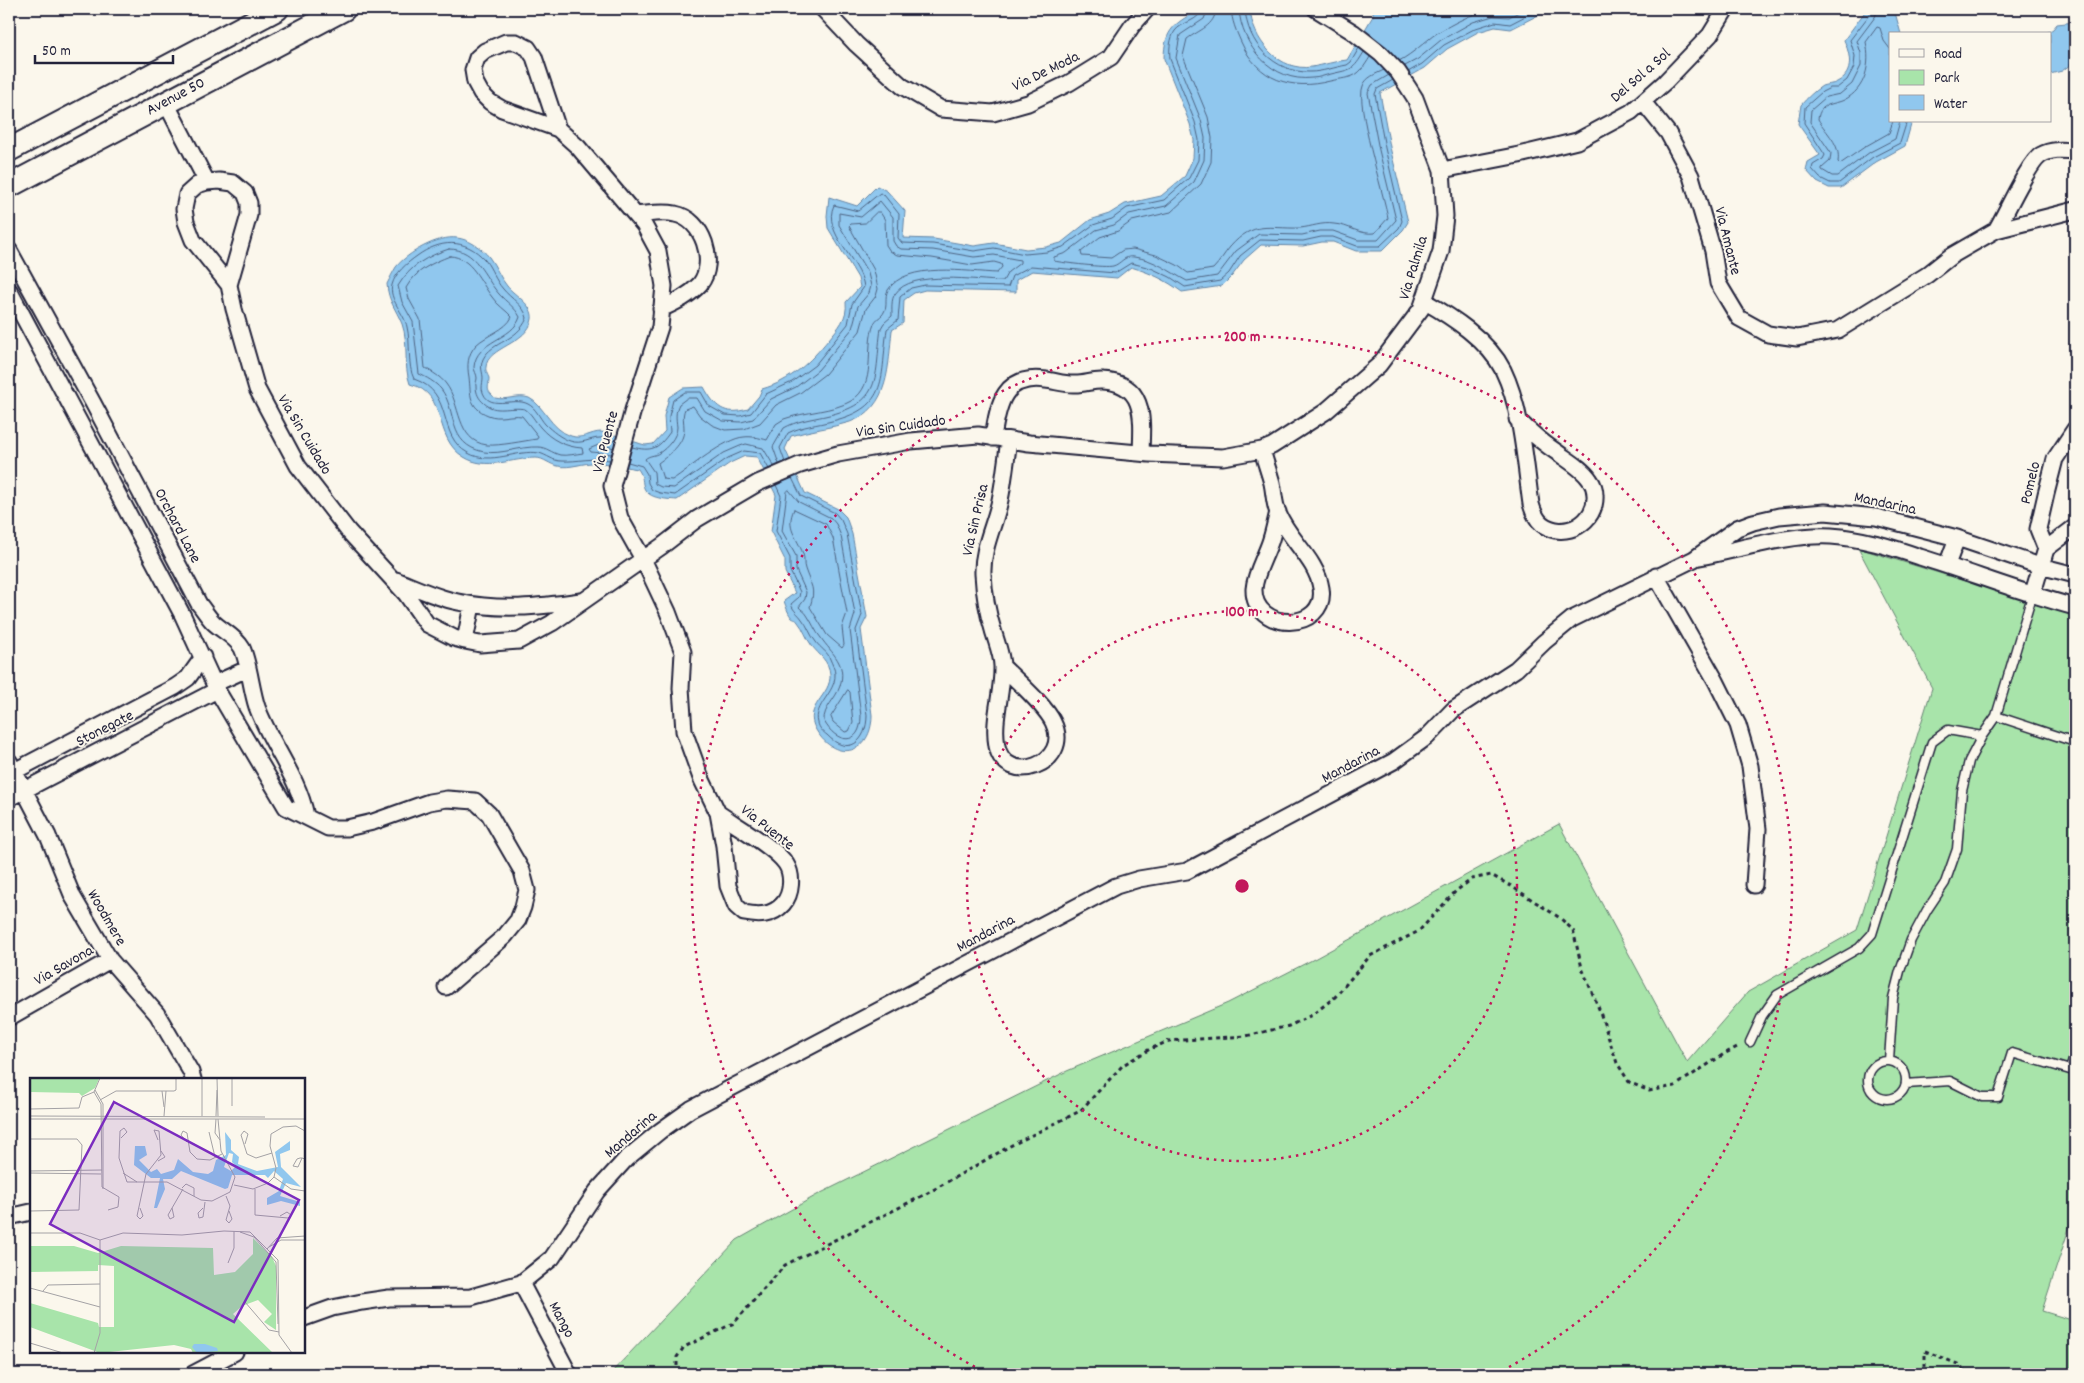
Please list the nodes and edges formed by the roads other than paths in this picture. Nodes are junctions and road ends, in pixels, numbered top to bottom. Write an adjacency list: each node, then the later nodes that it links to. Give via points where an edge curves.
1 (277, 9): 12 (main road, Avenue 50)
2 (337, 9): 8 (main road)
3 (344, 9): 8 (main road, Avenue 50)
4 (822, 9): 7 (street, Via De Moda, via 902,86 940,110 993,112 1028,103 1111,57)
5 (1316, 9): 14 (street, Via Palmila, via 1381,54 1398,72 1414,98)
6 (1726, 9): 9 (street, Del Sol a Sol, via 1710,35)
7 (1142, 10)
8 (307, 28): 10 (main road, Avenue 50)
9 (1643, 102): 14 (street, Del Sol a Sol, via 1631,112 1577,141); 19 (street, Via Amante, via 1668,133 1691,176 1713,251 1718,283 1739,318 1768,334 1797,338 1838,330)
10 (166, 103): 15 (street); 16 (main road, Avenue 50)
11 (558, 129): 11 (street, Via Puente, via 534,57 528,48 516,42 506,42 477,58 473,70 475,82 490,102); 18 (street, Via Puente, via 578,147)
12 (9, 150)
13 (2075, 151): 19 (street, via 2051,151 2039,156)
14 (1442, 170): 23 (street, Via Palmila, via 1445,216 1441,251)
15 (207, 182): 21 (street, Via Sin Cuidado, via 197,185 188,194 184,209 186,222 194,240); 21 (street, Via Sin Cuidado, via 233,183 245,194 248,203 249,215)
16 (9, 186)
17 (2075, 210): 19 (street, Via Amante)
18 (636, 215): 24 (street, Via Puente, via 658,251 664,286); 24 (street, via 676,214 688,219 706,246 707,266 701,282 687,296)
19 (1996, 230)
20 (9, 250): 49 (street, Orchard Lane, via 199,604 214,623 241,646)
21 (229, 285): 41 (street, Via Sin Cuidado, via 258,390 298,466 349,532)
22 (9, 290): 47 (street)
23 (1424, 301): 25 (street, via 1454,318 1480,341 1503,370); 29 (street, Via Palmila, via 1379,365 1325,412)
24 (661, 309): 35 (street, Via Puente, via 660,327 632,410 612,486 620,518)
25 (1517, 419): 25 (street, via 1534,514 1550,528 1565,530 1581,525 1595,505 1595,492 1590,480)
26 (2075, 429): 34 (street, Pomelo, via 2055,459 2046,494 2038,529)
27 (993, 438): 28 (street, Via Sin Cuidado); 30 (street, via 1000,403 1013,385 1022,380 1080,385 1100,380 1126,387 1140,406); 35 (street, Via Sin Cuidado, via 978,435 911,441 838,454 800,465 765,480 697,519)
28 (1009, 440): 30 (street, Via Sin Cuidado); 48 (street, Via Sin Prisa, via 1000,500 983,562 988,613)
29 (1262, 450): 30 (street, Via Sin Cuidado, via 1223,457); 31 (street)
30 (1141, 454)
31 (1278, 512): 31 (street, via 1254,589 1257,602 1267,614 1289,623 1301,621 1313,612 1322,591 1313,567)
32 (2075, 528): 34 (street)
33 (1957, 538): 36 (street, Mandarina, via 1848,513 1806,513 1761,520 1737,528); 37 (street); 38 (street, Mandarina)
34 (2046, 550): 38 (street)
35 (643, 559): 43 (street, Via Sin Cuidado); 57 (street, Via Puente, via 683,652 684,732)
36 (1694, 559): 37 (street, Mandarina, via 1778,540 1831,536 1862,540); 40 (street, Mandarina)
37 (1947, 565): 42 (street, Mandarina)
38 (2040, 566): 39 (street, Mandarina); 42 (street)
39 (2075, 575)
40 (1656, 576): 59 (street, via 1738,725 1750,766 1758,829); 70 (street, Mandarina, via 1572,618 1516,669 1453,710 1427,737 1394,761 1188,871 1116,886 691,1109 626,1160 597,1191 552,1258)
41 (392, 579): 44 (street, Via Sin Cuidado); 46 (street, Via Sin Cuidado, via 427,624)
42 (2032, 596): 45 (street, Mandarina); 51 (lane)
43 (584, 600): 44 (street, Via Sin Cuidado, via 530,608); 46 (street, Via Sin Cuidado, via 519,641 480,644)
44 (472, 605): 46 (street)
45 (2075, 607)
46 (465, 641)
47 (203, 657): 50 (street); 54 (street, Stonegate, via 188,678 176,687)
48 (1002, 666): 48 (street, Via Sin Prisa, via 995,728 998,752 1004,762 1014,767 1038,765 1053,753 1058,732 1047,713)
49 (247, 669): 50 (street, Stonegate); 58 (street, Orchard Lane, via 258,710 302,796)
50 (216, 687): 55 (street, Stonegate); 58 (street, via 286,807)
51 (1996, 716): 52 (lane); 53 (lane)
52 (1982, 736): 63 (lane, via 1948,730 1932,742 1872,934 1859,948 1777,995 1762,1016); 65 (lane, via 1969,761 1962,791 1957,849 1945,883 1911,940 1900,971 1893,998)
53 (2075, 742)
54 (10, 769): 55 (street, Woodmere)
55 (23, 790): 56 (street, Stonegate); 60 (street, Woodmere, via 48,836 73,897)
56 (9, 798)
57 (718, 813): 57 (street, Via Puente, via 728,886 736,906 744,913 754,915 778,909 787,899 790,887 787,865 777,854)
58 (306, 816): 61 (street, via 328,828 347,828 447,799 474,802 489,814 522,871 526,890 523,907 518,920 504,936)
59 (1754, 885)
60 (110, 960): 62 (street, Via Savona); 66 (street, Woodmere, via 157,1014)
61 (446, 987)
62 (10, 1017)
63 (1750, 1042)
64 (2075, 1054): 67 (lane, via 2070,1070 2012,1053 1998,1097 1982,1097 1950,1081)
65 (1889, 1061): 67 (lane, via 1899,1065 1905,1073); 67 (lane, via 1880,1062 1872,1068 1868,1087 1883,1099 1902,1093)
66 (192, 1078)
67 (1906, 1084)
68 (30, 1212): 69 (street)
69 (9, 1217)
70 (521, 1283): 71 (street, Mandarina, via 471,1297 389,1298 362,1302); 74 (street, Mango)
71 (305, 1318)
72 (233, 1353): 73 (street)
73 (193, 1374)
74 (570, 1374)

